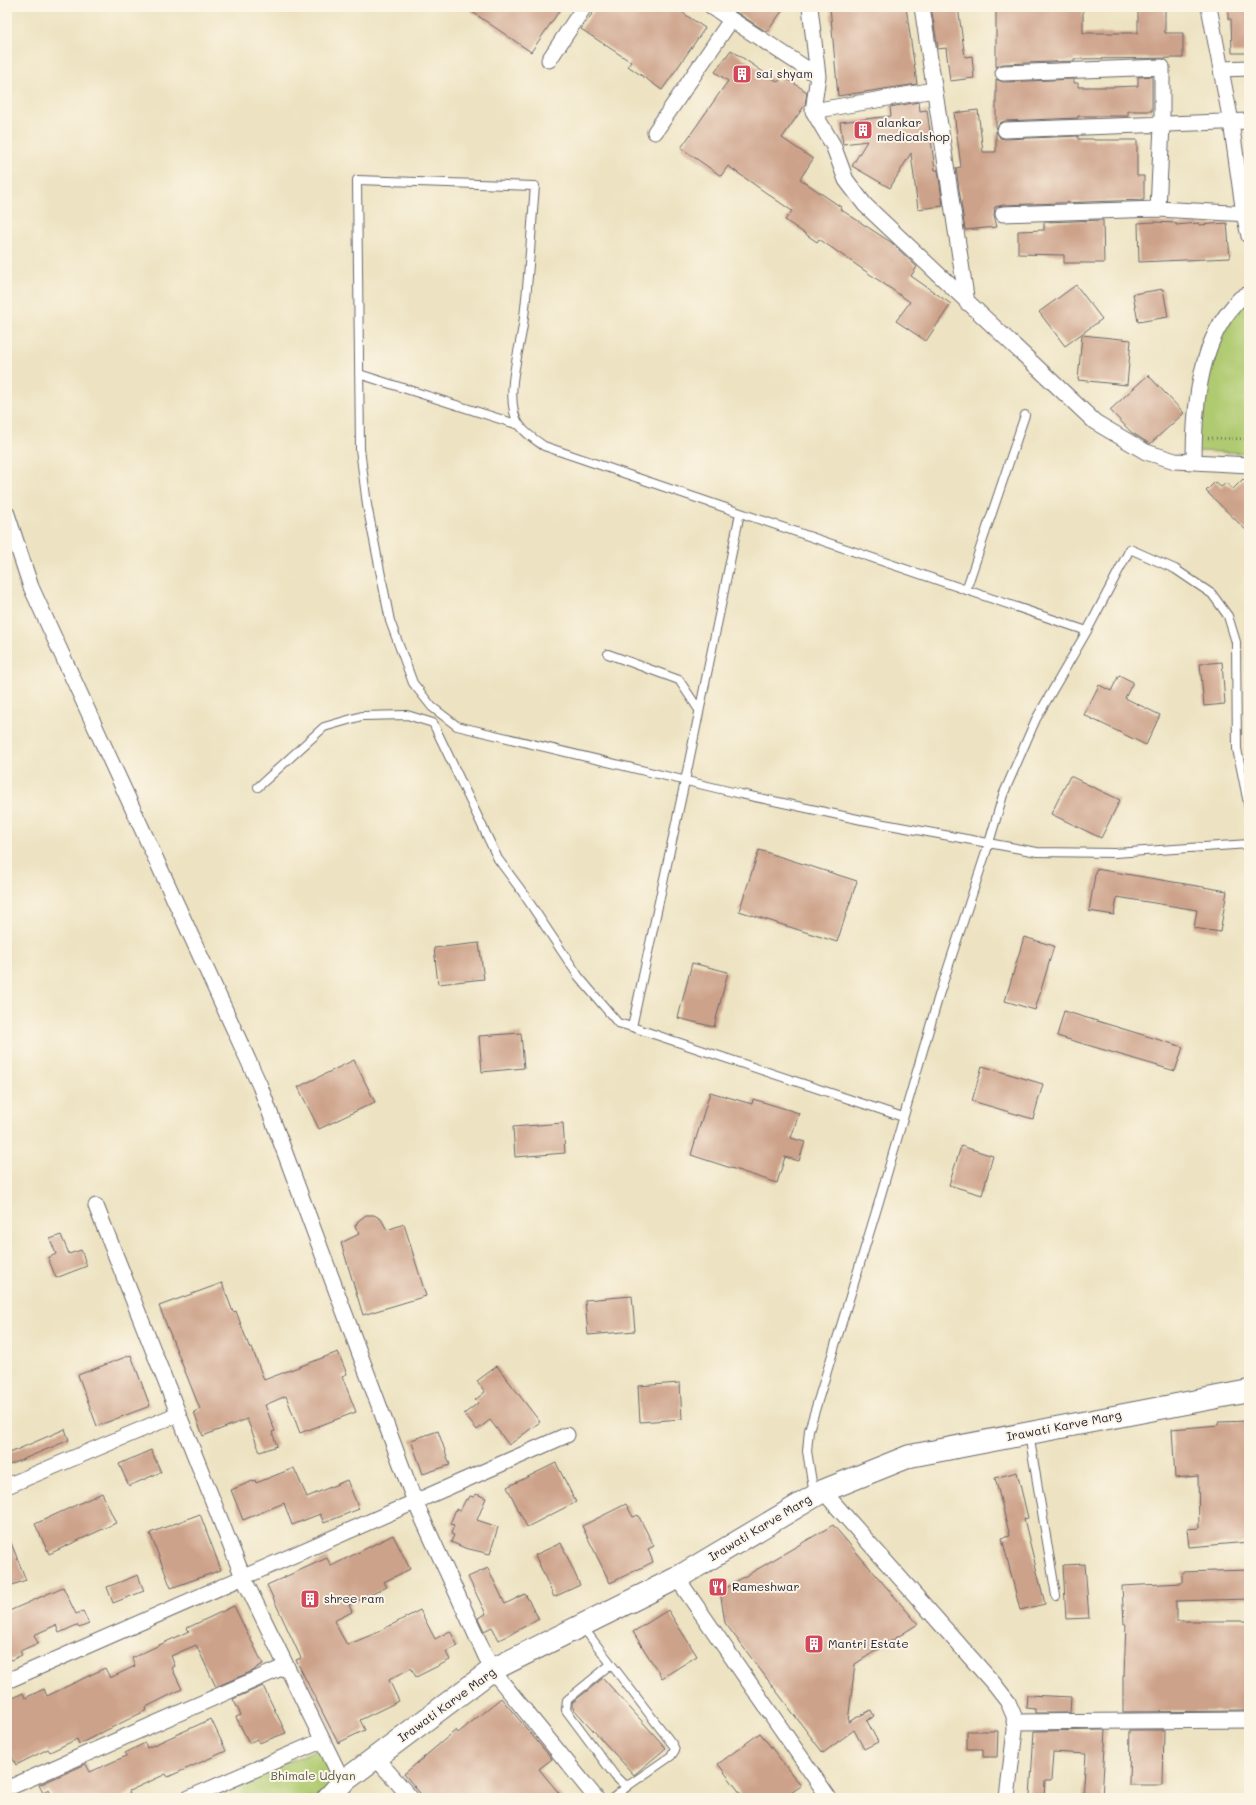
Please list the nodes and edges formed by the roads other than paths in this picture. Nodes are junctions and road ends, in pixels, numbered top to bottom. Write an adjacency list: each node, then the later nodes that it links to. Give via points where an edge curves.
1 (584, 7): 7 (street)
2 (712, 7): 6 (street)
3 (810, 7): 11 (street)
4 (922, 7): 12 (street)
5 (1210, 7): 9 (street)
6 (731, 20): 11 (street); 18 (street)
7 (549, 60)
8 (1249, 68): 9 (street)
9 (1221, 69): 15 (street)
10 (1003, 73): 16 (street, via 1162,67)
11 (818, 76): 13 (street)
12 (934, 90): 13 (street); 24 (street)
13 (813, 111): 24 (street, via 833,145 846,180 865,205)
14 (1249, 121): 15 (street)
15 (1231, 122): 16 (street); 21 (street)
16 (1162, 125): 17 (street); 19 (street)
17 (1005, 130)
18 (655, 132)
19 (1158, 209): 20 (street); 21 (street)
20 (1003, 214)
21 (1246, 214): 22 (street)
22 (1249, 236)
23 (1249, 294): 28 (street, via 1242,296 1221,320 1205,359 1198,399)
24 (967, 303): 28 (street, via 1095,422 1146,452 1175,462)
25 (359, 374): 27 (lane); 27 (lane, via 356,180 535,186 523,324 512,391 514,413); 36 (lane, via 360,449 366,505 390,621 413,683 432,707 457,726)
26 (1025, 416): 32 (lane)
27 (519, 425): 30 (lane, via 544,446)
28 (1194, 462): 29 (street)
29 (1249, 465)
30 (740, 513): 32 (lane); 35 (lane)
31 (7, 514): 50 (street, via 31,587 260,1086)
32 (966, 590): 33 (lane)
33 (1087, 631): 38 (lane, via 1130,549 1175,569 1212,594 1228,616 1236,642 1237,749); 39 (lane, via 1036,718 1003,795)
34 (608, 654): 35 (lane, via 679,680)
35 (699, 710): 36 (lane)
36 (685, 781): 39 (lane, via 862,820); 41 (lane)
37 (258, 787): 41 (lane, via 324,727 362,716 407,716 433,723 498,859 579,977 618,1023)
38 (1249, 808)
39 (989, 843): 40 (lane, via 1037,852 1072,854); 42 (lane, via 940,992)
40 (1249, 844)
41 (632, 1028): 42 (lane)
42 (903, 1117): 49 (lane, via 809,1430 807,1451)
43 (96, 1206): 45 (street)
44 (1249, 1391): 46 (main road, Irawati Karve Marg)
45 (178, 1414): 48 (street); 51 (street)
46 (1029, 1433): 49 (main road, Irawati Karve Marg, via 910,1456); 53 (lane)
47 (567, 1435): 50 (street)
48 (7, 1486)
49 (819, 1493): 52 (main road, Irawati Karve Marg); 60 (street, via 994,1684 1008,1702)
50 (415, 1502): 51 (street); 57 (street)
51 (244, 1577): 56 (street); 58 (street)
52 (677, 1578): 54 (main road, Irawati Karve Marg); 71 (street)
53 (1056, 1596)
54 (582, 1626): 55 (lane); 57 (main road, Irawati Karve Marg)
55 (611, 1664): 64 (lane, via 675,1750 671,1756); 64 (lane, via 567,1700 566,1710 615,1776 623,1784)
56 (286, 1666): 61 (street); 65 (street)
57 (492, 1670): 62 (main road, Irawati Karve Marg); 69 (street)
58 (7, 1681)
59 (1249, 1720): 60 (street)
60 (1014, 1722): 72 (street)
61 (322, 1741): 63 (street); 66 (street)
62 (375, 1757): 63 (main road, Irawati Karve Marg); 68 (street)
63 (343, 1782): 67 (main road, Irawati Karve Marg)
64 (629, 1785): 70 (lane)
65 (13, 1786)
66 (189, 1798)
67 (328, 1798)
68 (411, 1798)
69 (596, 1798)
70 (613, 1798)
71 (829, 1798)
72 (1007, 1798)

